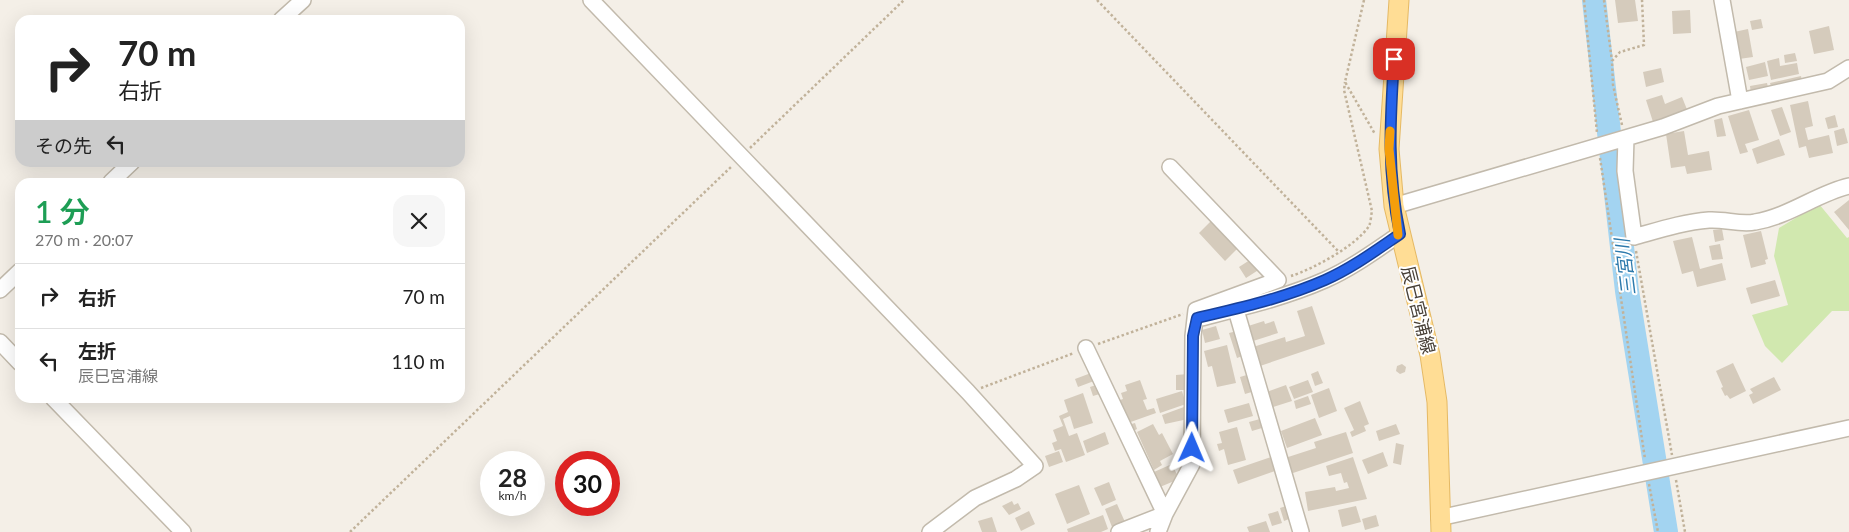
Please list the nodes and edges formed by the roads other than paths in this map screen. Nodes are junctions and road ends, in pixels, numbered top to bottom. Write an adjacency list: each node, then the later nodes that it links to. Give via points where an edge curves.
1 (302, 0): 5 (street)
2 (591, 0): 27 (street, via 968,392 1035,466 1016,479 975,498)
3 (1399, 0): 13 (main road, 辰巳宮浦線, via 1389,145)
4 (1722, 0): 7 (street)
5 (286, 15)
6 (1849, 68): 7 (street, via 1828,82)
7 (1740, 101): 8 (street)
8 (1626, 138): 12 (street, via 1625,171 1634,237 1677,224 1709,220 1756,222 1800,208); 13 (street)
9 (1170, 166): 18 (street, via 1278,280 1196,310)
10 (127, 167): 11 (street)
11 (115, 178)
12 (1849, 186)
13 (1394, 206): 14 (main road, 辰巳宮浦線)
14 (1400, 234): 17 (street, via 1358,263 1325,280); 25 (main road, 辰巳宮浦線, via 1430,355 1437,402)
15 (15, 275): 16 (street)
16 (0, 290)
17 (1236, 310): 18 (street); 30 (street)
18 (1197, 318): 24 (street, via 1193,336 1192,464)
19 (0, 342): 21 (street)
20 (1086, 348): 24 (street)
21 (15, 358)
22 (58, 403): 26 (street)
23 (1849, 428): 25 (street, via 1648,473)
24 (1165, 514): 28 (street); 29 (street)
25 (1440, 525)
26 (183, 532)
27 (930, 532)
28 (1119, 532)
29 (1158, 532)
30 (1301, 532)

